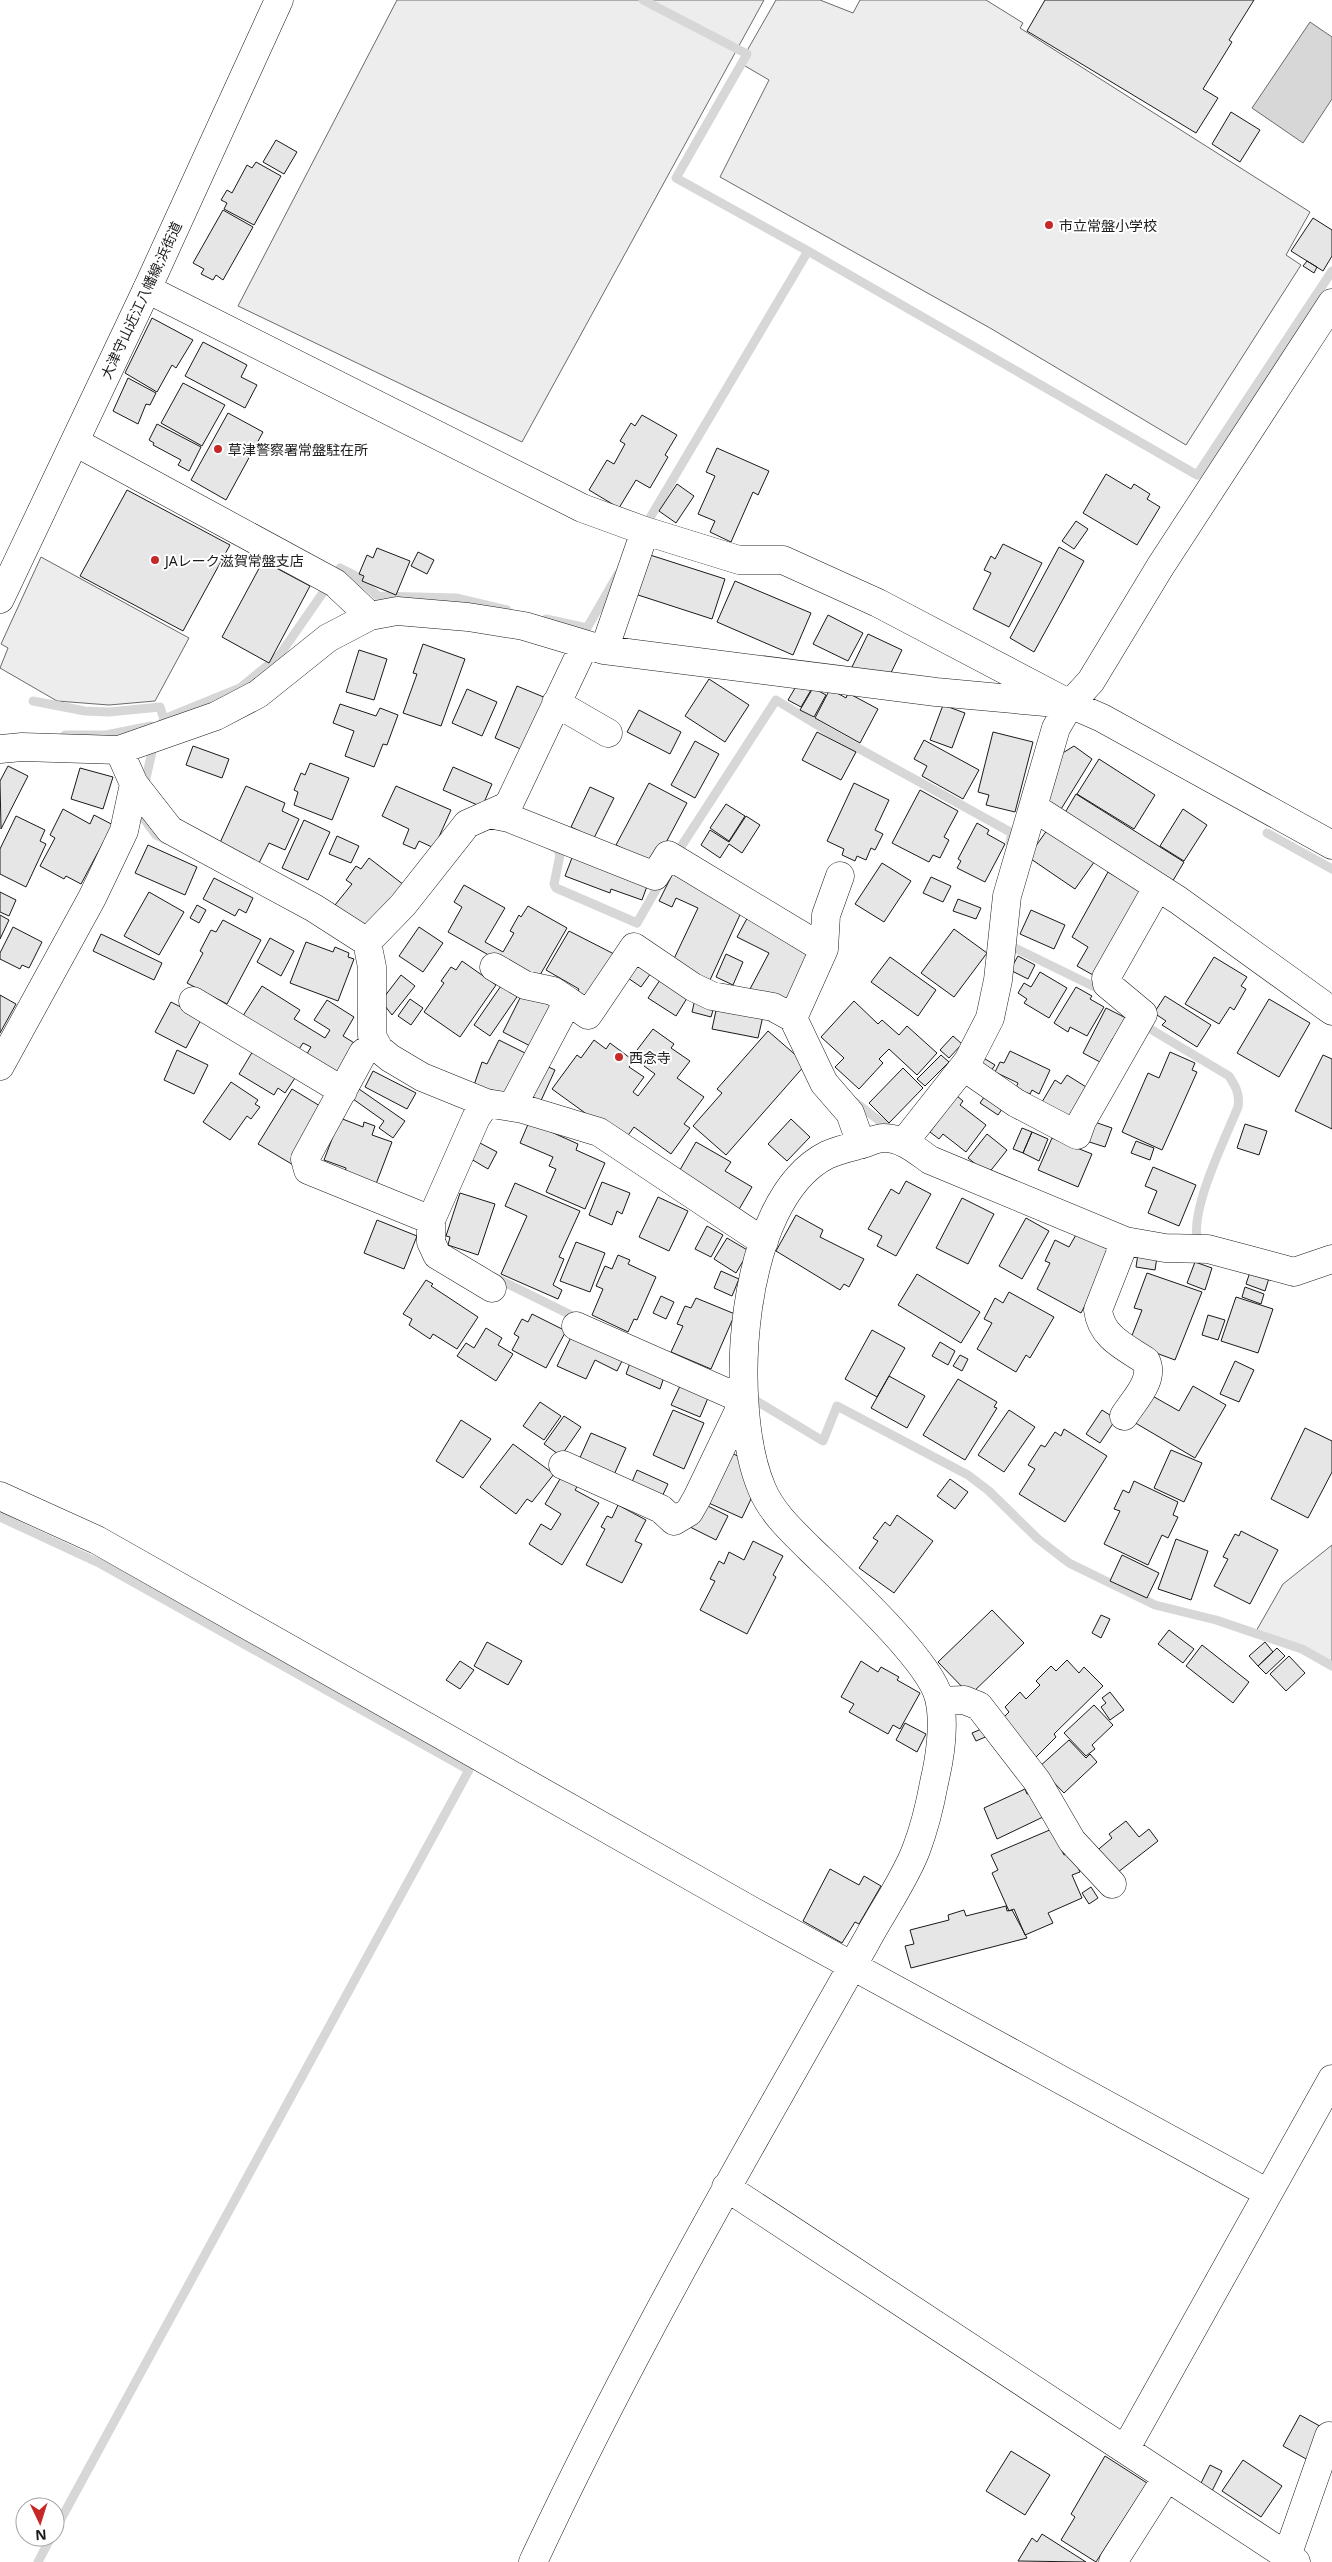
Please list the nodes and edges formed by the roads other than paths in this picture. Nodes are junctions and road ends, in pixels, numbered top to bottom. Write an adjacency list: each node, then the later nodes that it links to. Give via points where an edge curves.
1 (279, 0): 2 (street, 大津守山近江八幡線;浜街道)
2 (147, 289): 4 (street, 大津守山近江八幡線;浜街道); 5 (street, via 582,508)
3 (1332, 304): 10 (street, via 1160,567 1091,681)
4 (75, 442): 6 (street, 大津守山近江八幡線;浜街道); 7 (street, via 335,583)
5 (645, 531): 8 (street); 10 (street, via 739,560 783,560 878,603)
6 (0, 599)
7 (370, 616): 8 (street, via 396,611 468,617 524,626); 13 (street, via 328,638 258,694 216,716)
8 (594, 648): 9 (street); 10 (street, via 936,692)
9 (556, 702): 11 (street); 16 (street, via 510,802)
10 (1070, 704): 15 (street, via 1056,728); 17 (street, via 1102,718)
11 (608, 733)
12 (0, 749): 13 (street)
13 (119, 750): 14 (street)
14 (134, 784): 20 (street, via 170,830 314,908); 28 (street, via 124,832 92,898)
15 (1032, 807): 19 (street); 29 (street, via 1007,896 998,980 990,1018)
16 (489, 814): 20 (street, via 467,824 403,905); 21 (street, via 509,818 654,876 668,855)
17 (1332, 845)
18 (840, 876): 21 (street, via 826,915)
19 (1168, 894): 25 (street); 29 (street, via 1106,978 1107,984 1143,1014 1077,1135 1016,1103)
20 (367, 942): 27 (street, via 372,967 372,1036)
21 (824, 949): 26 (street)
22 (494, 967): 24 (street, via 525,985 553,990)
23 (193, 1001): 30 (street)
24 (568, 1001): 26 (street, via 588,1015 634,947 712,996 772,1007); 31 (street)
25 (1332, 1011)
26 (793, 1018): 33 (street, via 824,1083 850,1112)
27 (376, 1043): 30 (street, via 363,1053); 31 (street, via 390,1058 422,1077)
28 (0, 1066)
29 (964, 1067): 32 (street)
30 (343, 1091): 34 (street, via 306,1159 308,1170)
31 (499, 1105): 34 (street, via 472,1127); 36 (street, via 599,1132)
32 (904, 1142): 33 (street, via 883,1138); 35 (street, via 930,1160)
33 (861, 1144): 36 (street, via 840,1149 818,1160 801,1176 784,1197)
34 (431, 1220): 38 (street, via 431,1242 437,1255)
35 (1125, 1241): 37 (street, via 1165,1248 1208,1249 1294,1272); 41 (street, via 1098,1310 1099,1322 1105,1332 1146,1361 1149,1367 1150,1376)
36 (764, 1242): 40 (street, via 746,1317)
37 (1332, 1259)
38 (492, 1288)
39 (576, 1326): 40 (street)
40 (744, 1400): 42 (street, via 697,1498 688,1512 674,1521 661,1508); 44 (street, via 753,1462 762,1491 778,1516 894,1633 934,1683)
41 (1124, 1416)
42 (563, 1465)
43 (0, 1496): 46 (street, via 97,1540 532,1788)
44 (940, 1701): 45 (street, via 964,1700 979,1706 1036,1782 1072,1841); 46 (street, via 935,1782 916,1851)
45 (1112, 1884)
46 (853, 1964): 48 (street); 49 (street)
47 (1332, 2079): 49 (street)
48 (726, 2187): 51 (street); 54 (street, via 583,2454)
49 (1268, 2194): 51 (street)
50 (1329, 2436): 53 (street)
51 (1126, 2448): 52 (street)
52 (1167, 2477): 53 (street); 55 (street)
53 (1291, 2559)
54 (533, 2562)
55 (1113, 2562)

